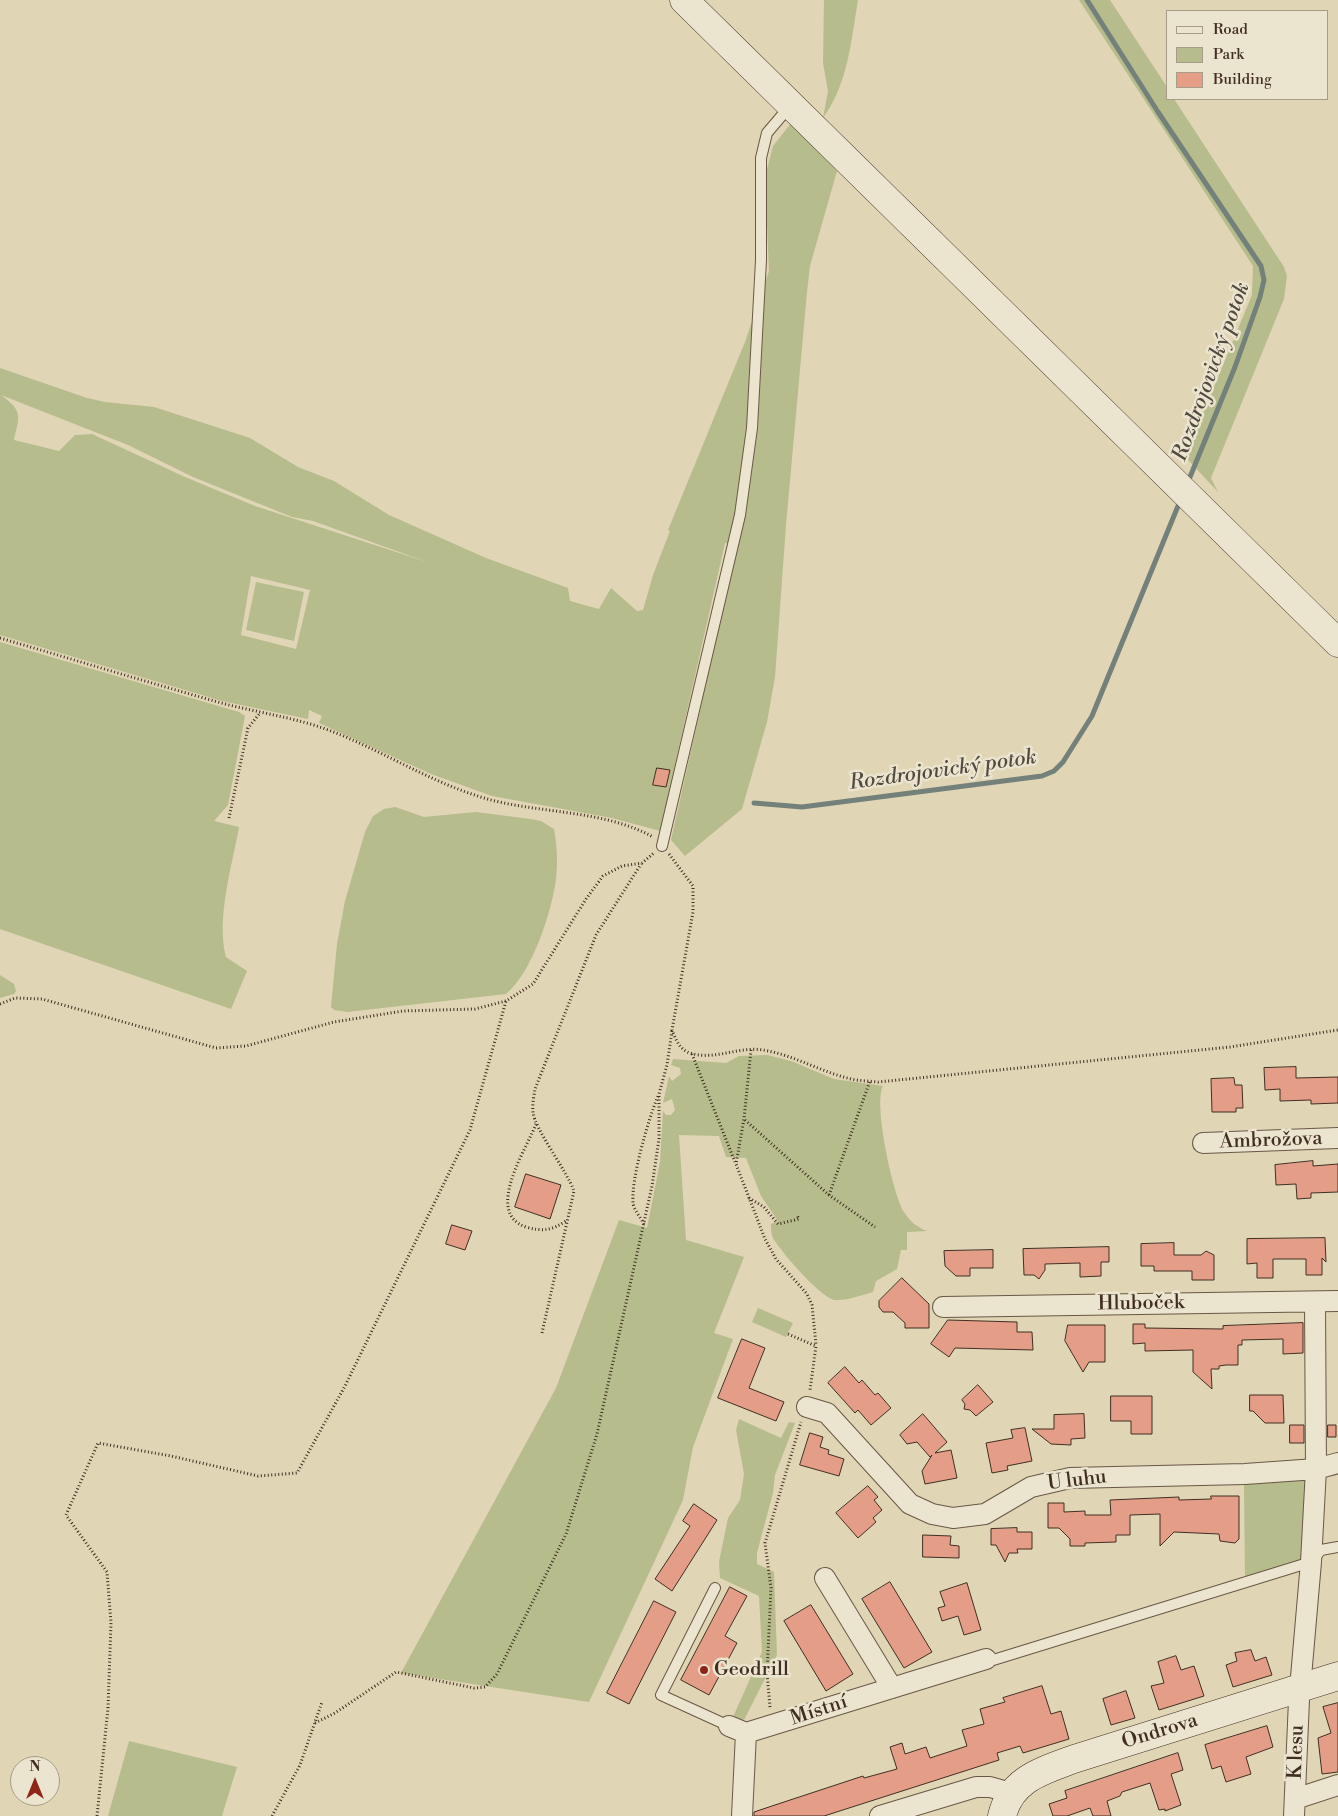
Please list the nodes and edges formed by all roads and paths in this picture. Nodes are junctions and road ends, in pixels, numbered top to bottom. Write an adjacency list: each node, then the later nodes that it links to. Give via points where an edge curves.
1 (684, 0): 2 (street)
2 (791, 105): 4 (street); 7 (lane, via 767,133 761,158 761,260 752,428 740,515)
3 (0, 638): 5 (path)
4 (1338, 643)
5 (260, 713): 6 (path, via 248,728); 7 (path, via 332,731 430,777 484,798 601,819 642,830)
6 (229, 818)
7 (662, 846): 8 (path); 11 (path, via 693,886 693,912)
8 (642, 863): 9 (path, via 622,866 604,876 533,984); 18 (path, via 596,936 535,1089 532,1113)
9 (506, 1001): 10 (path, via 475,1009 403,1010 334,1022 246,1046 216,1048 42,999 15,998); 52 (path, via 470,1130 345,1386 297,1473 258,1476 98,1443 66,1515 107,1572 111,1622 108,1708)
10 (0, 1004)
11 (672, 1030): 14 (path, via 677,1042); 16 (path)
12 (1338, 1030): 15 (path, via 1230,1047)
13 (751, 1050): 14 (path, via 737,1050 718,1056); 15 (path, via 788,1055 844,1076); 17 (path)
14 (692, 1054): 21 (path)
15 (870, 1081): 22 (path)
16 (659, 1094): 26 (path, via 659,1140); 26 (path, via 647,1124 635,1186 633,1204)
17 (744, 1119): 21 (path); 22 (path)
18 (536, 1124): 25 (path, via 569,1176 574,1191); 25 (path, via 509,1185 506,1201 509,1213 519,1224 536,1230 552,1230)
19 (1338, 1138): 20 (street, Ambrožova)
20 (1203, 1143)
21 (736, 1164): 23 (path)
22 (829, 1195): 27 (path)
23 (749, 1198): 24 (path, via 764,1208 778,1224 799,1219); 33 (path, via 776,1259 807,1294 812,1305)
24 (797, 1215)
25 (566, 1221): 31 (path)
26 (644, 1224): 46 (path, via 596,1434 566,1534 498,1674 485,1687 474,1688 396,1672 336,1713)
27 (875, 1227)
28 (1338, 1301): 29 (street, Hluboček)
29 (1315, 1302): 30 (street, Hluboček); 36 (street, K lesu)
30 (943, 1307)
31 (542, 1333)
32 (788, 1334): 33 (path)
33 (816, 1346): 34 (path)
34 (807, 1406): 36 (street, U luhu, via 827,1413 910,1504 932,1514 953,1518 984,1514 1031,1487 1070,1478); 47 (path, via 765,1543 771,1588 767,1673)
35 (1338, 1463): 36 (street, U luhu)
36 (1316, 1469): 38 (street, K lesu)
37 (1338, 1547): 38 (lane, via 1321,1550)
38 (1311, 1562): 41 (lane); 44 (street, K lesu)
39 (825, 1578): 43 (street)
40 (715, 1588): 48 (lane, via 661,1695)
41 (986, 1659): 43 (street, Místní)
42 (1338, 1676): 44 (street, Ondrova)
43 (892, 1688): 47 (street, Místní)
44 (1300, 1688): 50 (street, Ondrova, via 1074,1759 1031,1777); 51 (street, K lesu)
45 (322, 1702): 46 (path)
46 (315, 1723): 53 (path, via 300,1765)
47 (772, 1726): 48 (street, Místní)
48 (737, 1730): 54 (street)
49 (1338, 1786): 51 (street)
50 (1006, 1804): 55 (street, via 996,1788 976,1787)
51 (1295, 1808)
52 (97, 1816)
53 (272, 1816)
54 (742, 1816)
55 (880, 1816)

